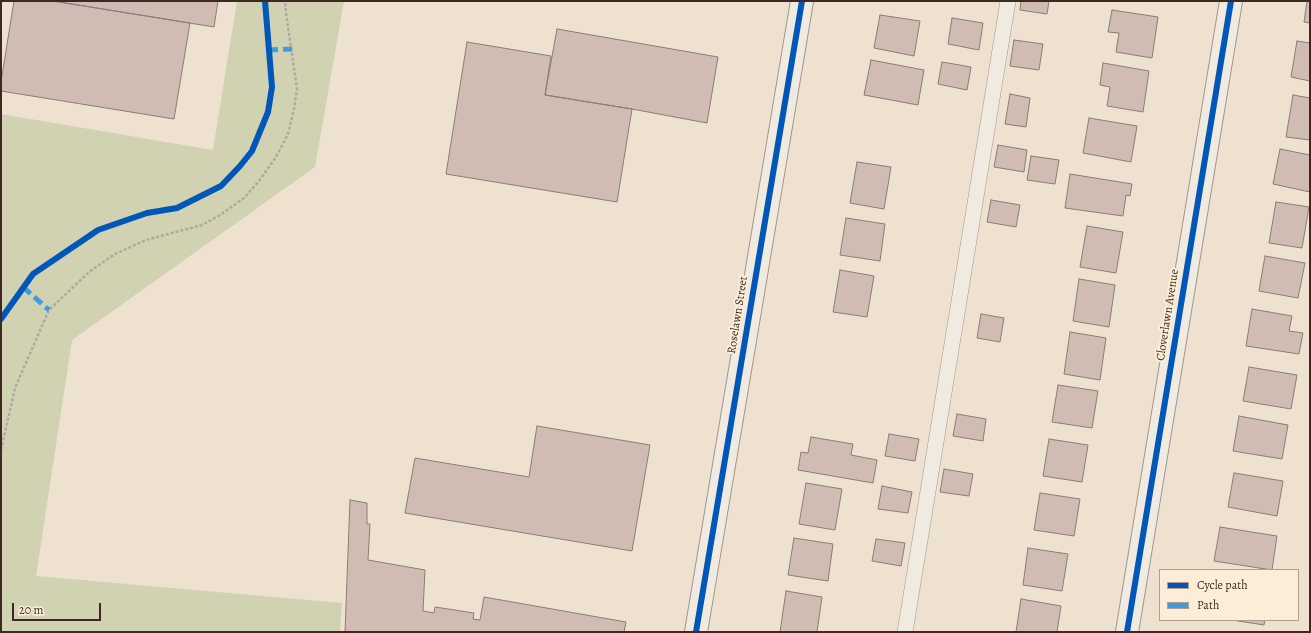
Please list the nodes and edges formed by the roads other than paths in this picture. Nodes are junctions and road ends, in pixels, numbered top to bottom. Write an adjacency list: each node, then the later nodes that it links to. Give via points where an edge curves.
1 (802, 1): 4 (street, Roselawn Street)
2 (1008, 1): 5 (lane)
3 (1231, 1): 6 (street, Cloverlawn Avenue)
4 (696, 632)
5 (905, 632)
6 (1128, 632)

